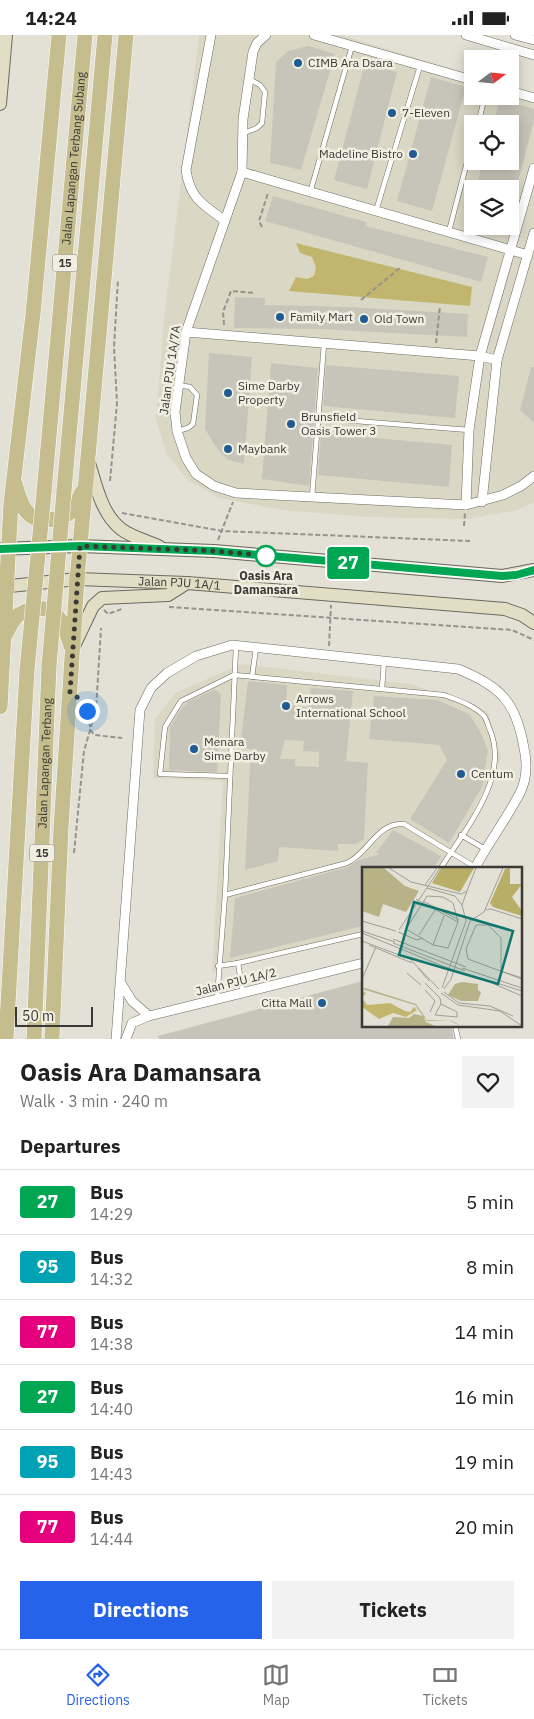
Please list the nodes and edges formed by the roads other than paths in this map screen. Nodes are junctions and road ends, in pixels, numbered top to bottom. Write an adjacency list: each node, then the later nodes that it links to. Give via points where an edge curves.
1 (6, 35): 19 (main road)
2 (59, 35): 41 (main road, via 34,304)
3 (85, 35): 62 (main road, Jalan Lapangan Terbang Subang / 15, bridge)
4 (105, 35): 61 (main road, Jalan Lapangan Terbang Subang / 15, bridge)
5 (126, 35): 39 (main road)
6 (211, 35): 26 (street, via 186,170 196,199)
7 (266, 35): 16 (street, Jalan PJU 1A/7A, via 253,52)
8 (314, 35): 12 (street)
9 (466, 35): 13 (street)
10 (515, 35): 11 (street)
11 (534, 40)
12 (352, 45): 14 (street); 24 (lane)
13 (534, 55)
14 (420, 64): 15 (street); 25 (lane)
15 (464, 78)
16 (249, 79): 20 (street, Jalan PJU 1A/7A); 20 (lane, via 260,85 264,93 262,123)
17 (519, 94): 18 (street)
18 (534, 98)
19 (0, 104)
20 (243, 133): 23 (street, Jalan PJU 1A/7A)
21 (534, 168): 29 (street)
22 (465, 170): 27 (lane)
23 (242, 172): 24 (street); 26 (street, Jalan PJU 1A/7A)
24 (310, 193): 25 (street)
25 (376, 211): 27 (street)
26 (224, 220): 31 (street, Jalan PJU 1A/7A)
27 (449, 231): 29 (street)
28 (534, 233): 30 (street)
29 (510, 250): 30 (street); 33 (street)
30 (528, 255): 34 (street)
31 (186, 332): 32 (street); 35 (street, Jalan PJU 1A/7A)
32 (324, 344): 33 (street); 36 (lane)
33 (480, 355): 34 (street); 37 (street)
34 (497, 360): 44 (street)
35 (178, 385): 38 (street, Jalan PJU 1A/7A); 38 (lane, via 190,387 197,395 193,424)
36 (318, 418): 37 (lane); 43 (lane)
37 (469, 430): 46 (street)
38 (177, 431): 43 (street, Jalan PJU 1A/7A, via 186,458 196,474 214,486 236,493)
39 (88, 458): 42 (main road); 50 (main road, via 103,506 111,518 121,529)
40 (534, 476): 44 (street, Jalan PJU 1A/7A, via 521,486)
41 (13, 480): 42 (main road, via 21,503 30,515 38,519 60,518 72,511); 45 (main road)
42 (85, 483): 48 (main road)
43 (312, 498): 46 (street, Jalan PJU 1A/7A)
44 (482, 502): 46 (street, Jalan PJU 1A/7A)
45 (11, 503): 47 (main road); 49 (main road)
46 (466, 505)
47 (0, 518)
48 (80, 546): 49 (main road); 50 (main road); 52 (main road)
49 (4, 549): 54 (main road)
50 (166, 549): 51 (main road, via 502,576)
51 (534, 570)
52 (77, 579): 53 (main road, Jalan PJU 1A/1); 54 (main road, Jalan PJU 1A/1); 59 (main road)
53 (187, 583): 55 (main road, Jalan PJU 1A/1, via 504,609); 59 (main road, via 168,595 102,598 93,606)
54 (3, 587): 56 (main road)
55 (534, 623)
56 (4, 637): 59 (main road, via 16,618 34,609 45,609 54,612 61,621); 66 (main road)
57 (236, 646): 58 (street); 63 (lane); 78 (street, via 196,656 167,673 151,688 140,709)
58 (256, 648): 60 (street); 64 (lane)
59 (72, 650): 84 (main road)
60 (384, 661): 65 (lane); 69 (street, via 458,669 484,680 506,698 520,724 527,764 521,791)
61 (49, 666): 83 (main road, Jalan Lapangan Terbang / 15)
62 (27, 670): 82 (main road, Jalan Lapangan Terbang / 15)
63 (234, 675): 64 (lane); 67 (lane); 67 (lane, via 181,701 165,727 160,774)
64 (252, 677): 65 (lane)
65 (382, 689): 68 (lane, via 444,695 469,705 484,717 494,739 496,760 482,800)
66 (0, 707)
67 (230, 775): 73 (lane)
68 (461, 835): 69 (lane); 70 (lane)
69 (485, 849): 72 (street)
70 (451, 852): 71 (lane); 72 (lane); 73 (lane, via 404,824 393,823 383,829 357,859)
71 (442, 867)
72 (475, 867)
73 (225, 895): 77 (lane)
74 (362, 934): 75 (lane)
75 (238, 963): 77 (lane); 79 (lane)
76 (362, 963): 79 (street, Jalan PJU 1A/2)
77 (218, 966): 80 (lane)
78 (121, 983): 81 (street, via 132,1001); 85 (street)
79 (243, 993): 80 (street, Jalan PJU 1A/2)
80 (217, 1000): 81 (street, Jalan PJU 1A/2)
81 (149, 1016): 86 (street, Jalan PJU 1A/2, via 132,1023)
82 (6, 1039)
83 (34, 1039)
84 (52, 1039)
85 (116, 1039)
86 (126, 1039)

